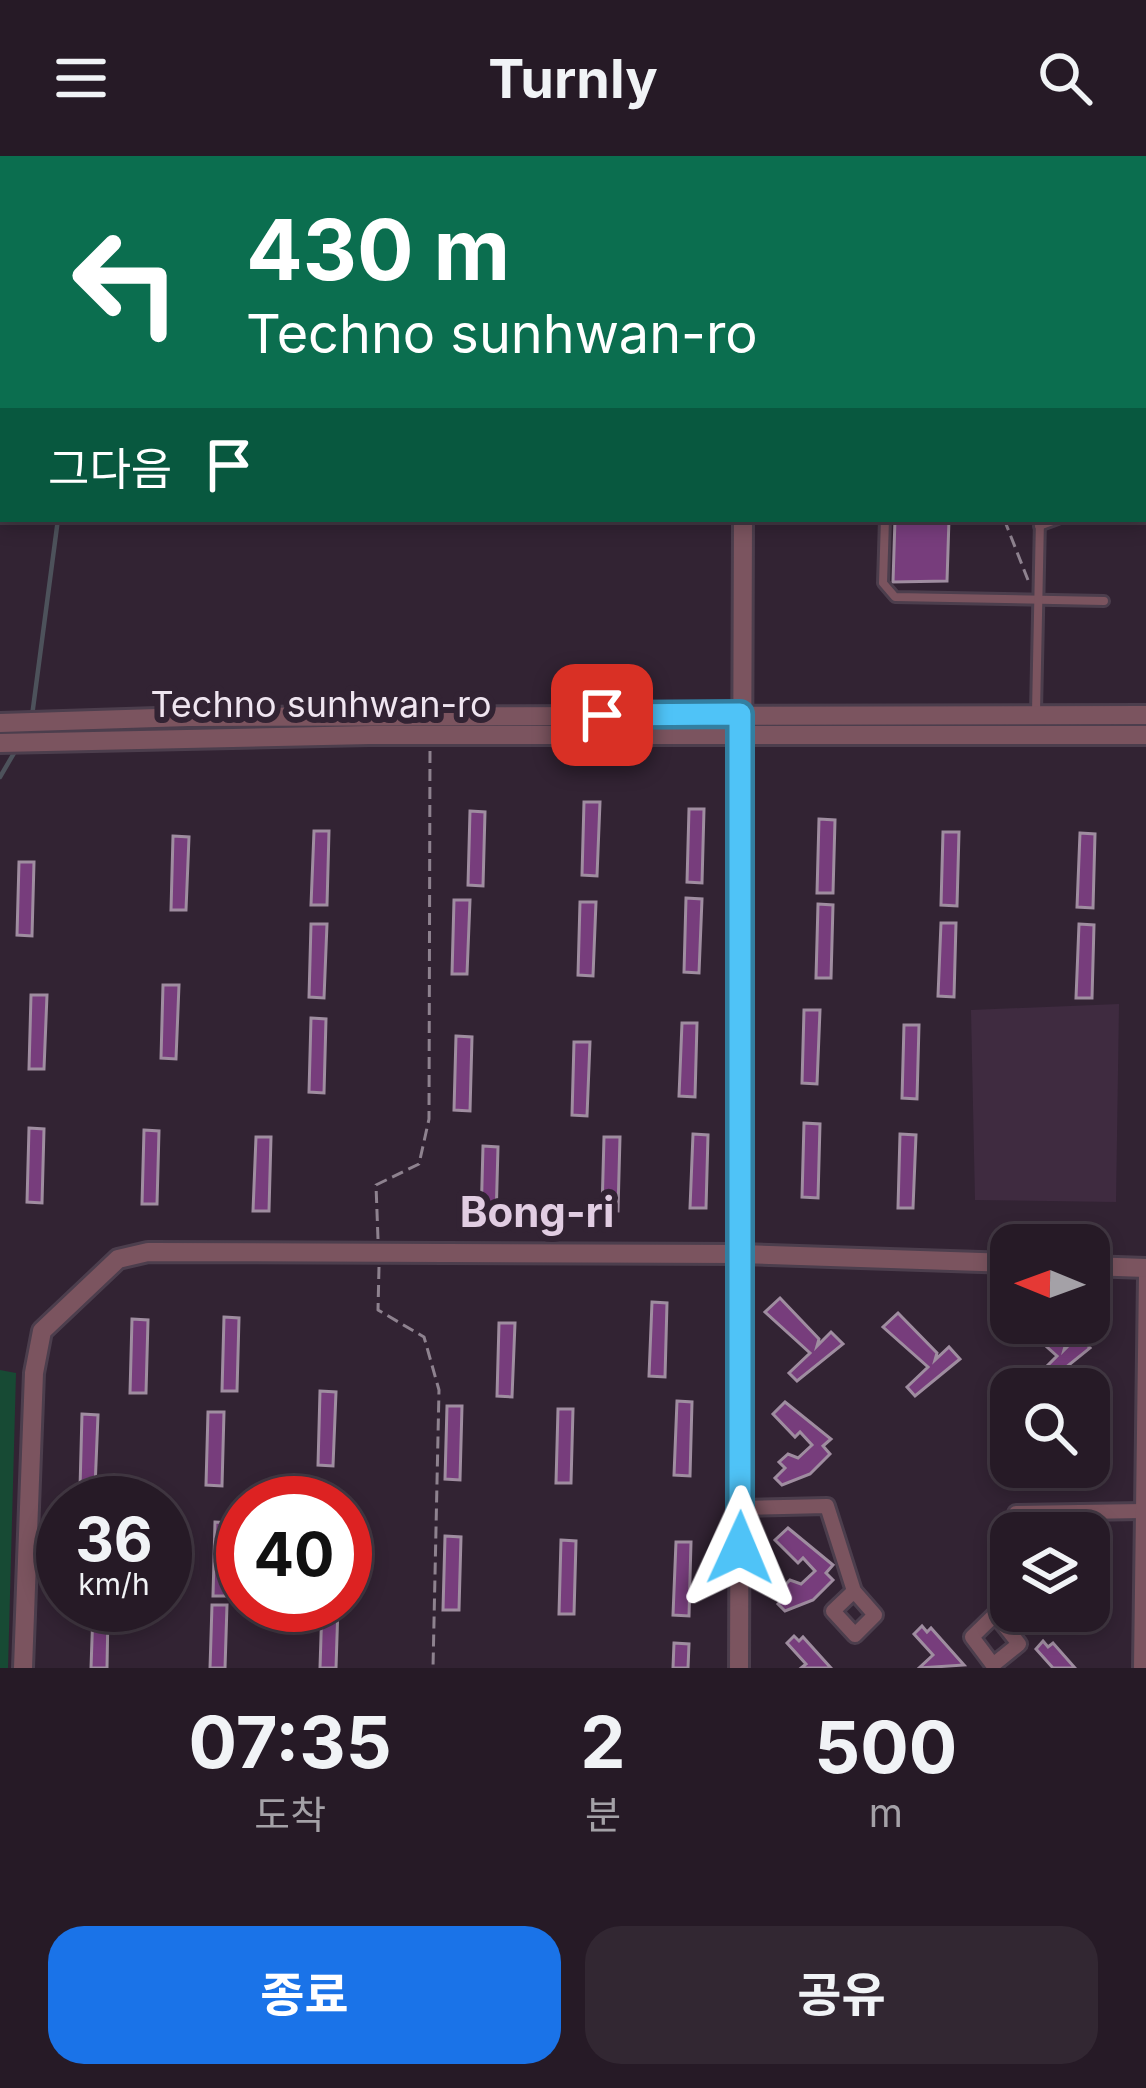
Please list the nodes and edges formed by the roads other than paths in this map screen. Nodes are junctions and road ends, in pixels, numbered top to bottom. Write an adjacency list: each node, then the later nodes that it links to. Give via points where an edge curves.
1 (743, 522): 9 (street)
2 (885, 522): 4 (lane, via 884,583 895,597)
3 (1040, 522): 4 (lane)
4 (1035, 598): 5 (lane); 6 (lane)
5 (1105, 601)
6 (1036, 713): 7 (street, Techno sunhwan-ro); 9 (street, Techno sunhwan-ro)
7 (1146, 715)
8 (0, 723): 10 (street, Techno sunhwan-ro)
9 (740, 724): 10 (street, Techno sunhwan-ro); 10 (street, Techno sunhwan-ro, via 430,737); 11 (street, Techno sunhwan-ro); 13 (street)
10 (38, 731): 12 (street, Techno sunhwan-ro)
11 (1146, 734)
12 (0, 742)
13 (741, 1254): 14 (street); 17 (street); 21 (street, via 148,1252 118,1259 42,1330)
14 (990, 1262)
15 (1110, 1268): 16 (street)
16 (1146, 1271): 18 (street)
17 (741, 1508): 20 (street, via 826,1506); 22 (street)
18 (1143, 1511): 19 (street); 23 (street)
19 (1080, 1512)
20 (854, 1591)
21 (23, 1668)
22 (739, 1668)
23 (1141, 1668)

